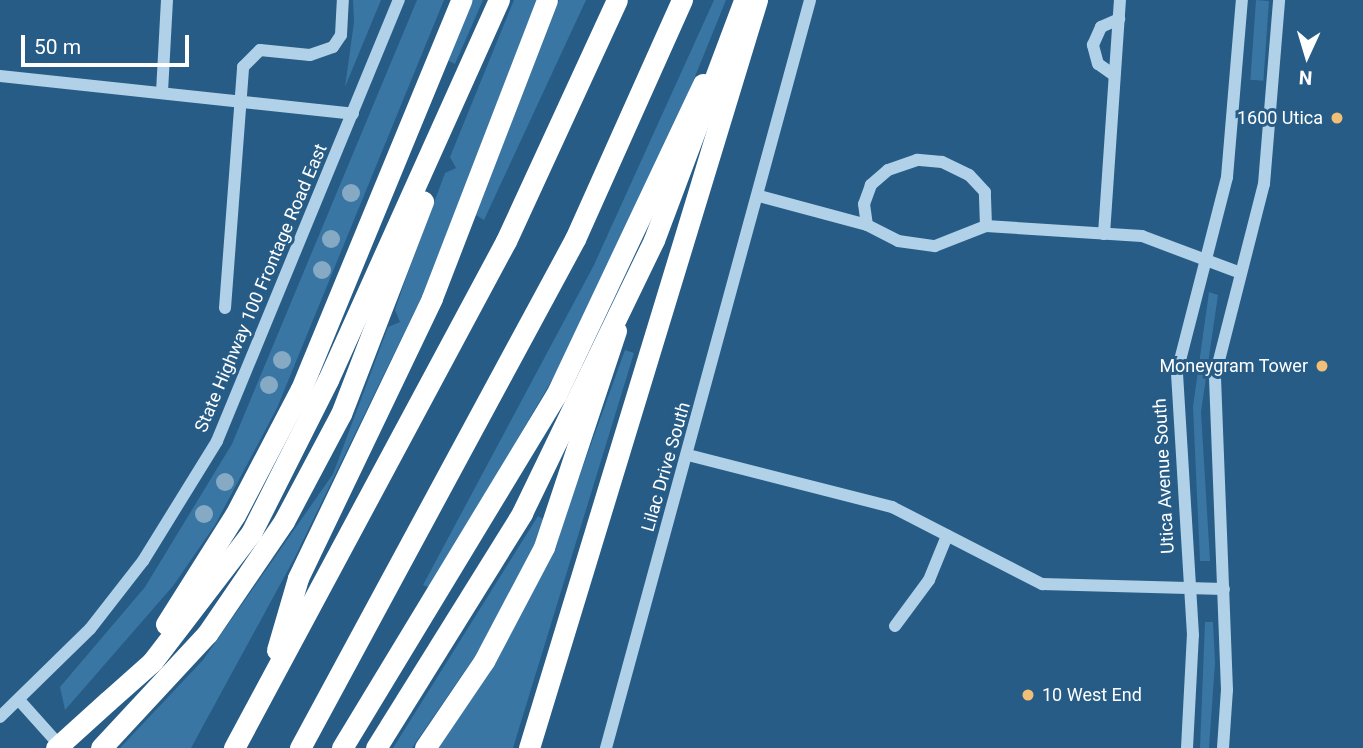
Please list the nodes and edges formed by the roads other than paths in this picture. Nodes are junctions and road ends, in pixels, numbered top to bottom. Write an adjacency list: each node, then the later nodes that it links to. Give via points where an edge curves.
1 (167, 0): 19 (street)
2 (343, 0): 20 (street, via 341,35 333,47 310,55 260,50 249,56)
3 (399, 0): 21 (street, State Highway 100 Frontage Road East)
4 (461, 0): 37 (highway, via 274,445 186,596)
5 (499, 0): 18 (highway)
6 (547, 0): 35 (highway, via 432,298 298,578)
7 (617, 0): 35 (highway, via 506,241)
8 (682, 0): 44 (highway, via 575,239)
9 (743, 0): 23 (highway); 46 (highway, bridge, via 654,240 522,513)
10 (757, 0): 38 (highway)
11 (810, 0): 22 (street, Lilac Drive South)
12 (1120, 0): 15 (street)
13 (1242, 0): 27 (street, Utica Avenue South, via 1228,166)
14 (1279, 0): 28 (street, via 1270,144)
15 (1119, 19): 16 (street); 16 (street, via 1101,27 1093,45 1098,64)
16 (1114, 75): 26 (street)
17 (0, 76): 19 (street)
18 (463, 81): 37 (highway, via 251,533 152,662); 42 (highway, via 359,369 314,471 240,590 129,722)
19 (162, 92): 20 (street)
20 (242, 101): 21 (street); 29 (street)
21 (353, 114): 36 (street, State Highway 100 Frontage Road East, via 217,441 143,561 90,629)
22 (759, 196): 24 (street); 30 (street, Lilac Drive South)
23 (650, 207): 45 (highway, via 518,461); 47 (highway, via 565,497 506,623)
24 (867, 225): 25 (street, via 898,242 935,246); 25 (street, via 871,185 888,170 917,160 943,162 969,174 985,192)
25 (986, 226): 26 (street)
26 (1104, 234): 27 (street, via 1142,236)
27 (1202, 260): 28 (street); 33 (street, Utica Avenue South, via 1177,372)
28 (1238, 272): 32 (street, via 1215,376)
29 (225, 308)
30 (688, 455): 31 (street, via 892,507); 50 (street, Lilac Drive South)
31 (947, 536): 33 (street, via 1042,584); 34 (street, via 929,580)
32 (1224, 589): 33 (street); 52 (street)
33 (1188, 591): 51 (street, Utica Avenue South, via 1193,635)
34 (895, 626)
35 (265, 690): 43 (highway)
36 (19, 700): 39 (street, State Highway 100 Frontage Road East); 41 (street)
37 (108, 701): 40 (highway, bridge)
38 (545, 703): 48 (highway); 49 (highway)
39 (0, 717)
40 (55, 748)
41 (62, 748)
42 (101, 748)
43 (234, 748)
44 (300, 748)
45 (342, 748)
46 (376, 748)
47 (425, 748)
48 (529, 748)
49 (539, 748)
50 (606, 748)
51 (1187, 748)
52 (1223, 748)

